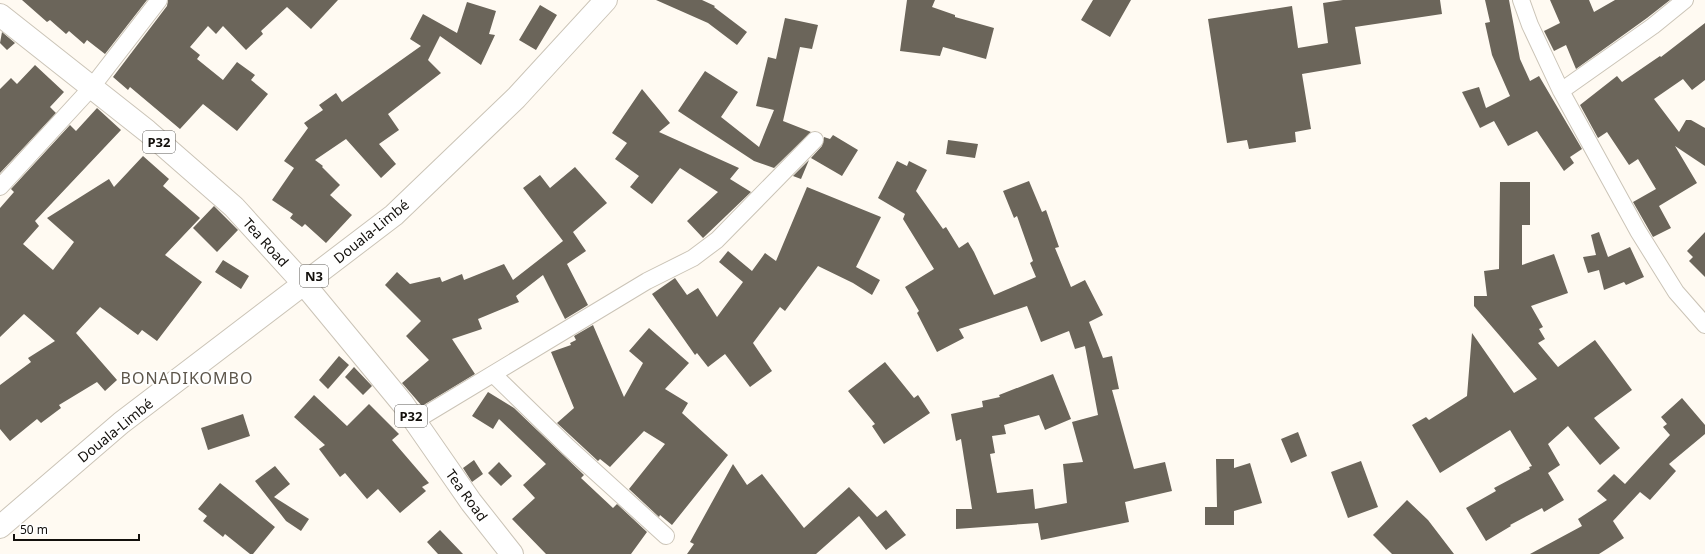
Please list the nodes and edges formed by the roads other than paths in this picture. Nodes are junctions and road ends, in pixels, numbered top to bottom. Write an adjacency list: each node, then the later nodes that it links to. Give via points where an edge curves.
1 (159, 0): 6 (street)
2 (606, 0): 10 (main road, Douala-Limbé / N3, via 516,98 394,215)
3 (1521, 0): 7 (street)
4 (1685, 0): 7 (street, via 1654,26)
5 (0, 15): 6 (main road, Tea Road / P32)
6 (90, 88): 9 (street); 10 (main road, Tea Road / P32, via 147,131 234,207)
7 (1561, 91): 11 (street, via 1638,230 1676,292)
8 (815, 140): 12 (street, via 717,240 699,254 647,281)
9 (0, 188)
10 (304, 284): 13 (main road, Tea Road / P32); 14 (main road, Douala-Limbé / N3, via 121,423)
11 (1705, 325)
12 (493, 374): 13 (street); 15 (street, via 568,447)
13 (415, 421): 16 (main road, Tea Road / P32, via 471,502)
14 (0, 527)
15 (666, 536)
16 (512, 554)

